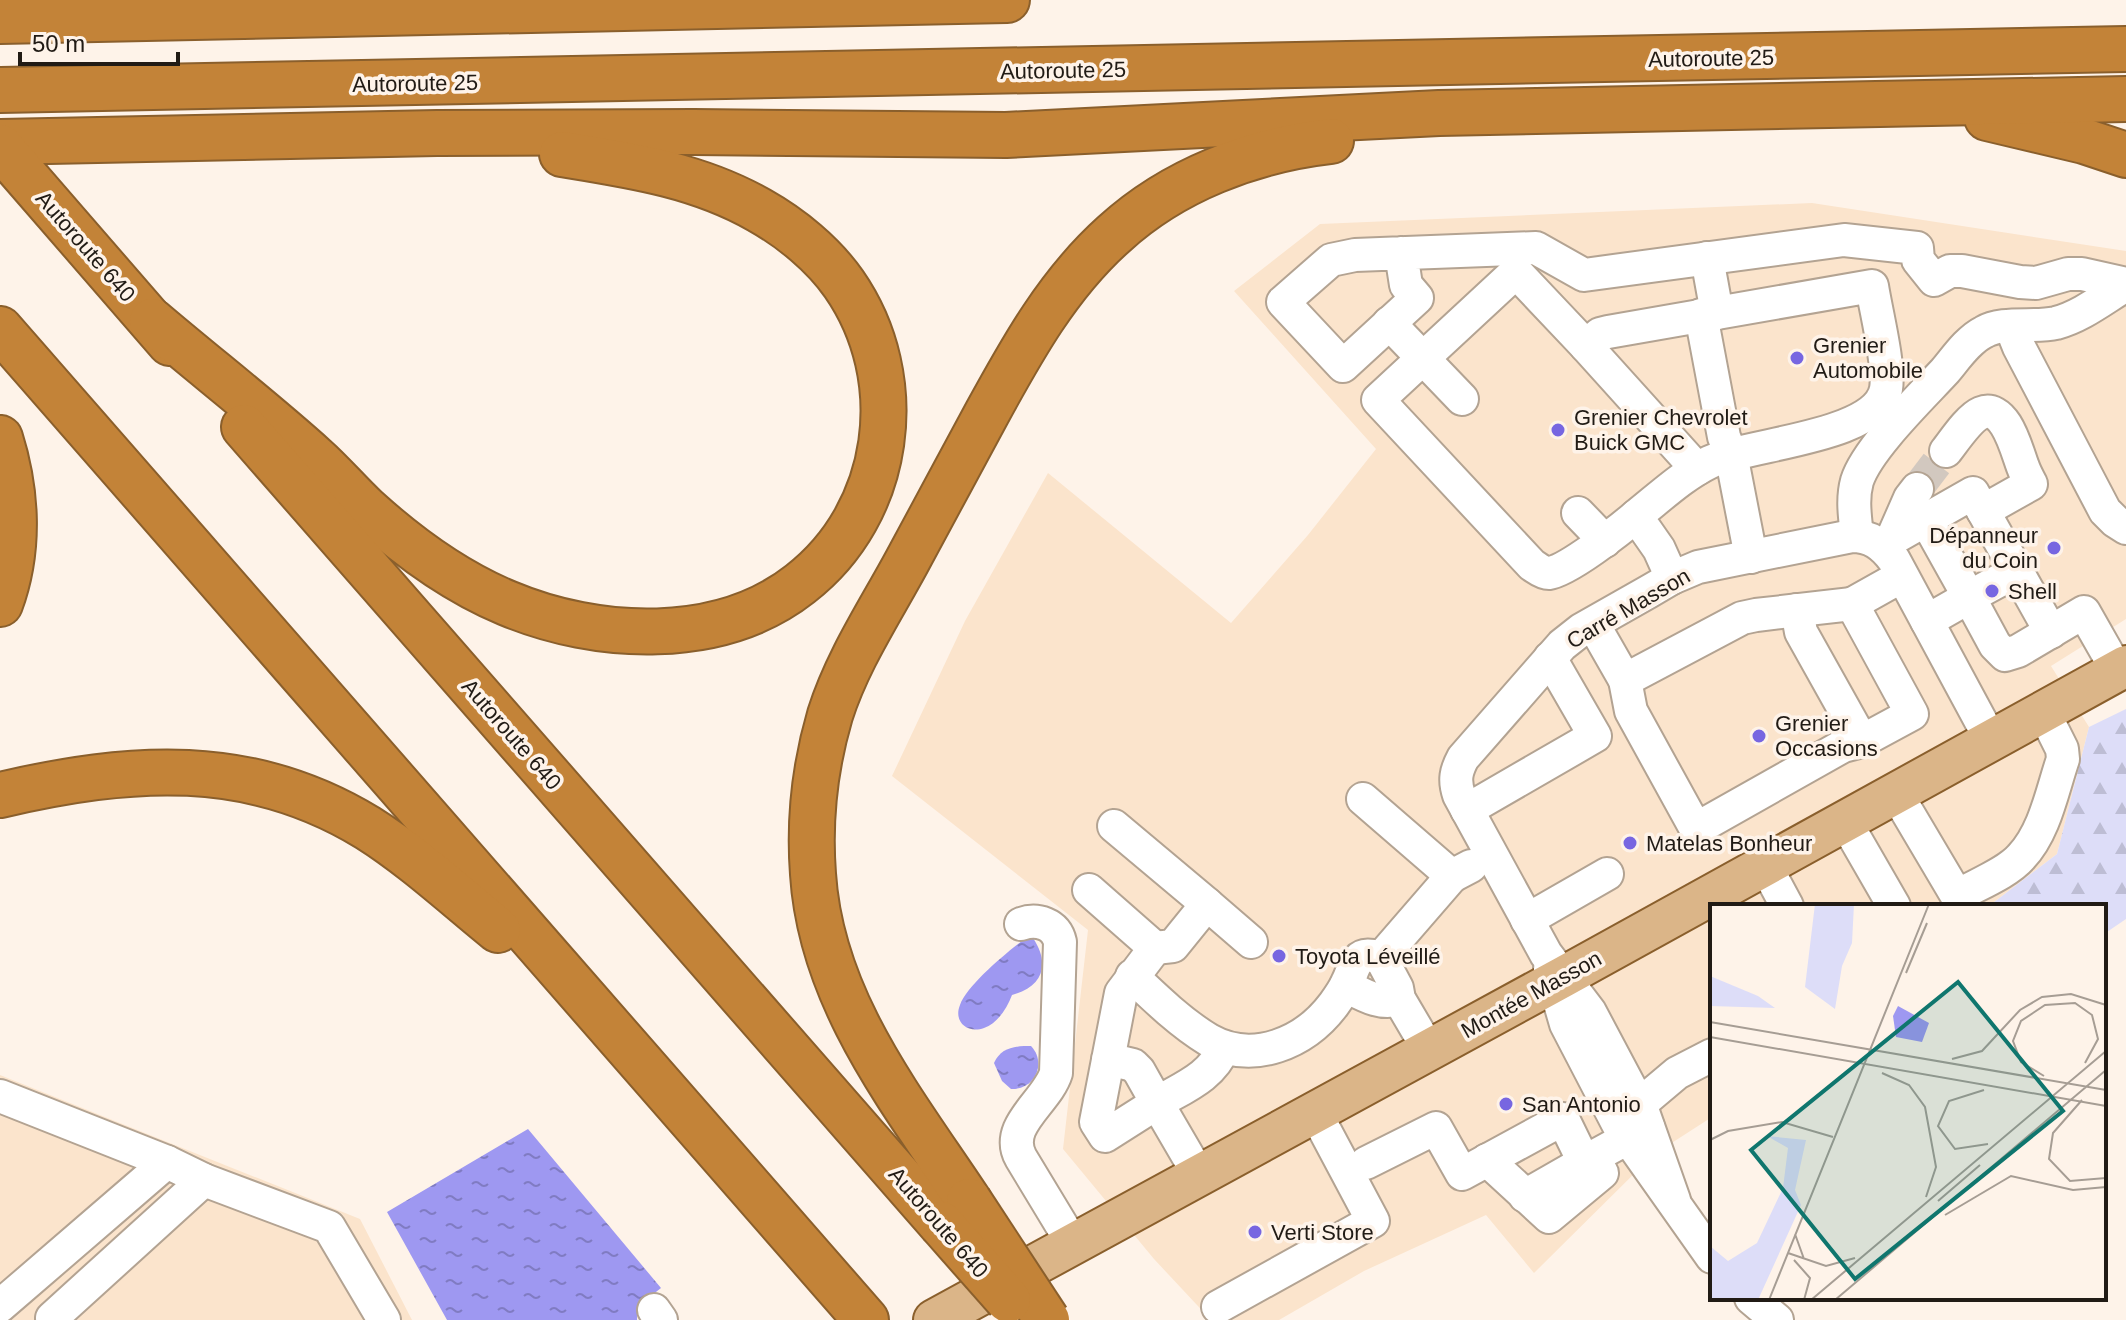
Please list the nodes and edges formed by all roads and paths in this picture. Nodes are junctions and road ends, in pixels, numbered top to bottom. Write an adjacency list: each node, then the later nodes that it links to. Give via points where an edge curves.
1 (1007, 0): 2 (highway)
2 (0, 21)
3 (2126, 49): 4 (highway, Autoroute 25)
4 (1570, 60): 5 (highway, Autoroute 25); 9 (highway, via 958,123)
5 (13, 90)
6 (2126, 99): 7 (highway)
7 (1926, 103): 8 (highway); 12 (highway)
8 (1439, 113): 9 (highway, via 1006,135); 94 (highway, via 1215,170 1153,203 1107,240 1032,335 841,685 823,740 814,796 813,876 821,929 836,980 860,1032)
9 (694, 132): 10 (highway)
10 (437, 133): 11 (highway); 17 (highway, via 659,171 710,187 777,221 843,282 867,324 880,367 881,451 850,529 799,585 744,615 677,631 603,627 510,604 468,585 401,539 316,459)
11 (0, 144): 17 (highway, Autoroute 640)
12 (2126, 155)
13 (1401, 253): 14 (street, via 1536,248 1584,275); 18 (street, via 1406,285 1417,298); 18 (street, via 1336,258 1283,302 1343,366)
14 (1707, 258): 15 (street, via 1844,240 1917,248 1918,260 1934,280 1962,271 2036,283 2082,274); 16 (street)
15 (2126, 284): 19 (street, via 2070,318)
16 (1709, 314): 21 (street, via 1600,334); 24 (street, via 1872,286 1886,370); 27 (street, via 1724,437)
17 (152, 321): 94 (highway, Autoroute 640)
18 (1389, 323): 22 (street)
19 (2011, 327): 24 (street, via 1995,327 1975,338); 34 (street, via 2105,511)
20 (0, 329): 79 (highway)
21 (1586, 346): 22 (street, via 1516,272); 28 (street)
22 (1423, 359): 23 (street); 35 (street, via 1378,400 1532,565 1548,573)
23 (1462, 399)
24 (1885, 417): 27 (street); 36 (street, via 1858,479 1854,508)
25 (0, 438): 42 (highway, via 14,528)
26 (1946, 451): 30 (street, via 1977,415 2001,418 2031,484)
27 (1731, 454): 28 (street); 37 (street)
28 (1697, 469): 32 (street)
29 (1917, 489): 36 (street)
30 (1983, 511): 33 (street, via 1973,493); 38 (street)
31 (1578, 513): 35 (street)
32 (1636, 516): 35 (street); 40 (street)
33 (1926, 520): 36 (street); 41 (street)
34 (2126, 528)
35 (1605, 541)
36 (1877, 541): 37 (street, Carré Masson, via 1839,537); 39 (street)
37 (1751, 557): 40 (street, Carré Masson)
38 (2017, 571): 41 (street); 47 (street)
39 (1902, 576): 43 (street); 45 (street)
40 (1672, 578): 46 (street, Carré Masson)
41 (1969, 597): 45 (street); 47 (street, via 2005,655)
42 (0, 604)
43 (1852, 604): 44 (street); 53 (street, via 1912,714)
44 (1797, 610): 50 (street, via 1742,618); 53 (street, via 1801,632)
45 (1927, 621): 52 (street)
46 (1593, 624): 48 (street, Carré Masson); 50 (street)
47 (2051, 632): 49 (street, via 2084,612)
48 (1550, 658): 57 (street, Carré Masson, via 1458,767 1456,788); 57 (street, via 1595,736)
49 (2122, 668): 51 (main road, Montée Masson)
50 (1625, 680): 53 (street, via 1631,711 1696,829 1843,746)
51 (2043, 711): 52 (main road, Montée Masson); 54 (street, via 2063,759 2034,840 2011,866 1957,896)
52 (1991, 740): 54 (main road, Montée Masson)
53 (1862, 741)
54 (1896, 793): 58 (main road, Montée Masson)
55 (0, 795): 79 (highway, via 102,775 165,772 225,776 274,787 345,816 390,843)
56 (1363, 799): 63 (street)
57 (1467, 810): 60 (street, Carré Masson)
58 (1845, 821): 61 (main road, Montée Masson); 69 (street)
59 (1114, 826): 66 (street)
60 (1491, 855): 63 (street); 70 (street, Carré Masson)
61 (1765, 865): 65 (main road, Montée Masson); 68 (street)
62 (1607, 874): 70 (street)
63 (1452, 876): 74 (street)
64 (1089, 890): 73 (street)
65 (1724, 898)
66 (1207, 904): 72 (street); 73 (street, via 1173,946)
67 (1710, 904): 75 (main road, Montée Masson)
68 (1786, 904)
69 (1893, 904)
70 (1527, 920): 75 (street, Carré Masson)
71 (1021, 924): 95 (street, via 1044,923 1060,942 1056,1073 1018,1130 1015,1144)
72 (1251, 942)
73 (1155, 948): 76 (street)
74 (1381, 958): 77 (street, via 1359,959); 78 (street)
75 (1554, 972): 81 (main road, Montée Masson); 87 (street, Carré Masson, via 1590,1012)
76 (1132, 976): 80 (street, via 1188,1025); 83 (street, via 1121,993)
77 (1346, 986): 78 (street, via 1379,1001); 80 (street, via 1326,1013 1285,1044 1257,1051)
78 (1399, 999): 81 (street)
79 (590, 1003): 102 (highway)
80 (1224, 1047): 85 (street, via 1211,1070)
81 (1429, 1050): 86 (main road, Montée Masson)
82 (1710, 1056): 87 (street, via 1677,1073)
83 (1108, 1059): 85 (street, via 1133,1065); 85 (street, via 1096,1122 1105,1136)
84 (0, 1096): 90 (street)
85 (1157, 1103): 92 (street)
86 (1324, 1108): 91 (street); 92 (main road, Montée Masson)
87 (1639, 1123): 89 (street); 96 (street, Carré Masson, via 1674,1200)
88 (1487, 1160): 89 (street, via 1525,1196); 89 (street, via 1563,1119); 91 (street, via 1462,1174 1436,1128)
89 (1588, 1160)
90 (167, 1162): 93 (street); 98 (street)
91 (1356, 1167): 99 (street, via 1373,1221)
92 (1199, 1175): 95 (main road, Montée Masson)
93 (204, 1180): 100 (street); 101 (street, via 329,1227)
94 (955, 1212): 104 (highway, Autoroute 640, bridge); 105 (highway, bridge)
95 (1073, 1244): 103 (main road, Montée Masson)
96 (1710, 1254)
97 (1753, 1300): 106 (street)
98 (0, 1306)
99 (1218, 1307)
100 (53, 1320)
101 (384, 1320)
102 (866, 1320)
103 (934, 1320)
104 (1025, 1320)
105 (1047, 1320)
106 (1777, 1320)

